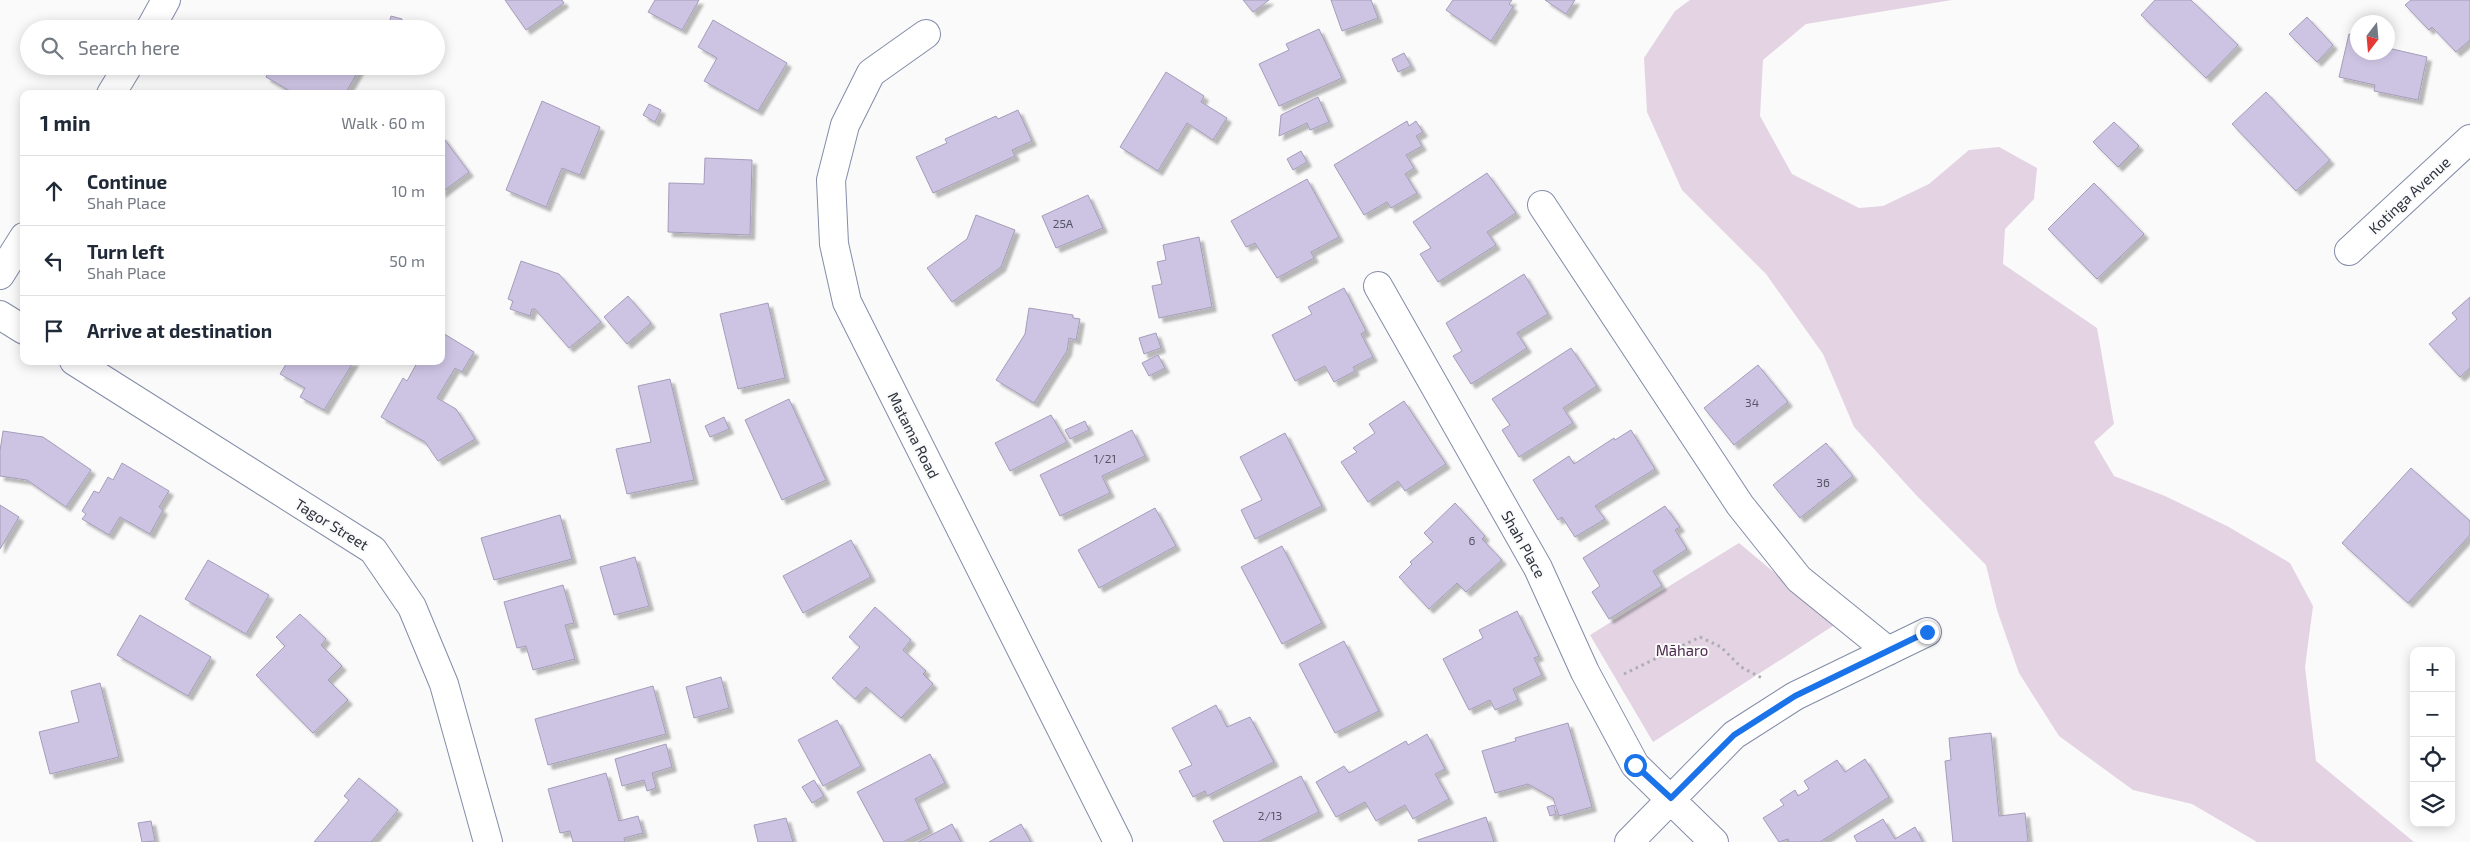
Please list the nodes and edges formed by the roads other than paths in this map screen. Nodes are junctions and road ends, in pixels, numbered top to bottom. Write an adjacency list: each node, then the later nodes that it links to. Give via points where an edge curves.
1 (166, 0): 2 (street)
2 (155, 20)
3 (926, 34): 19 (street, Matama Road, via 871,73 845,125 831,180 834,244 847,302)
4 (123, 75): 5 (street)
5 (113, 90)
6 (2470, 139): 9 (street, Kotinga Avenue)
7 (1542, 205): 16 (street, via 1740,505 1799,579)
8 (20, 243): 10 (street)
9 (2349, 251)
10 (0, 275)
11 (1378, 286): 17 (street, Shah Place, via 1538,568 1585,672 1635,765)
12 (0, 315): 13 (street)
13 (20, 328)
14 (80, 365): 18 (street, Tagor Street, via 373,550 412,607 444,684)
15 (1927, 632): 16 (street)
16 (1888, 651): 17 (street, via 1795,696 1734,735)
17 (1671, 798): 20 (street); 21 (street, Shah Place)
18 (488, 842)
19 (1118, 842)
20 (1629, 842)
21 (1714, 842)

